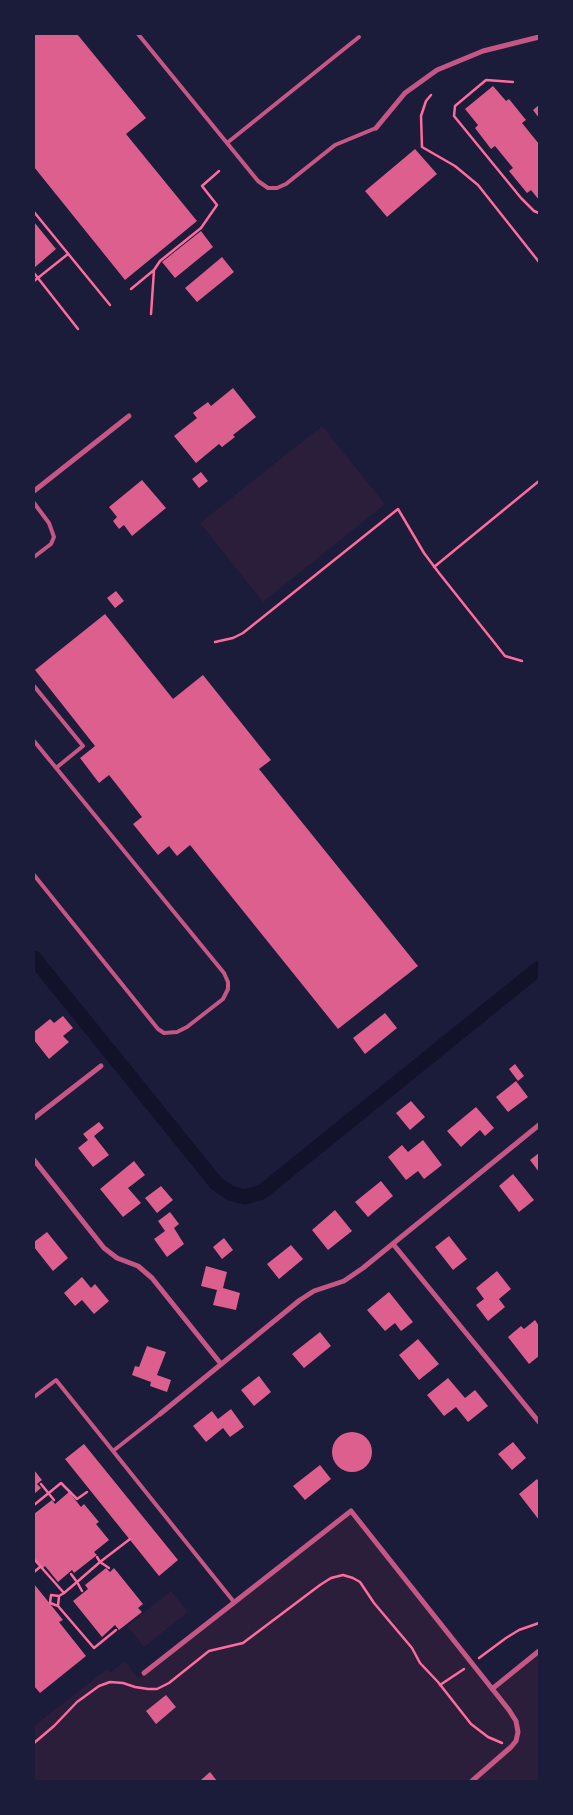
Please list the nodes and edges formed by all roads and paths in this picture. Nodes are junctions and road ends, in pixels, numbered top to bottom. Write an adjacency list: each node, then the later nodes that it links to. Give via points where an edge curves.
1 (138, 34): 9 (lane)
2 (522, 34): 5 (lane)
3 (359, 37): 9 (lane)
4 (539, 37): 5 (street)
5 (524, 41): 8 (street, via 483,51 437,70 405,93)
6 (513, 82): 12 (path, via 486,80 455,106 454,116 521,198)
7 (431, 95): 14 (path, via 421,116 422,147 455,166 478,185)
8 (376, 128): 9 (lane, via 335,145 278,188 268,188 258,181)
9 (227, 143)
10 (219, 171): 15 (path, via 202,186 217,205 201,228 160,261)
11 (34, 212): 13 (path)
12 (539, 213)
13 (68, 254): 17 (path); 20 (path)
14 (539, 262)
15 (154, 270): 19 (path); 21 (path)
16 (34, 273): 17 (path)
17 (38, 278): 18 (path); 22 (path)
18 (34, 281)
19 (131, 288)
20 (110, 305)
21 (151, 314)
22 (78, 329)
23 (129, 416): 25 (street)
24 (539, 481): 28 (path)
25 (34, 491)
26 (34, 503): 27 (lane, via 49,523 54,537 51,544)
27 (34, 557)
28 (434, 567): 29 (path, via 398,509 243,633); 30 (path, via 505,656)
29 (215, 642)
30 (522, 660)
31 (34, 686): 33 (lane, via 83,746)
32 (34, 741): 33 (lane)
33 (56, 768): 34 (lane, via 224,973 228,990 222,999 187,1026 176,1032 164,1033)
34 (34, 875)
35 (101, 1066): 36 (street)
36 (34, 1118)
37 (539, 1125): 39 (street)
38 (34, 1160): 40 (street, via 104,1248 117,1258 138,1266 152,1278)
39 (393, 1244): 40 (street, via 344,1281 314,1291 300,1300); 43 (street)
40 (221, 1364): 42 (street)
41 (34, 1397): 44 (lane, via 56,1380)
42 (160, 1414): 44 (lane)
43 (539, 1422)
44 (113, 1451): 62 (lane)
45 (41, 1484): 47 (path)
46 (87, 1492): 47 (path, via 77,1499 61,1483)
47 (48, 1494): 48 (path); 49 (path)
48 (54, 1500)
49 (34, 1505)
50 (130, 1539): 53 (path)
51 (97, 1557): 53 (path)
52 (34, 1559): 54 (path)
53 (100, 1562): 55 (path); 58 (path)
54 (40, 1567): 56 (path); 60 (path)
55 (109, 1568)
56 (34, 1572)
57 (71, 1574): 58 (path)
58 (77, 1582): 59 (path); 60 (path)
59 (82, 1591)
60 (64, 1593): 61 (path)
61 (60, 1596): 63 (path); 63 (path, via 51,1595 50,1603)
62 (234, 1602): 69 (street); 71 (street, via 351,1511)
63 (58, 1606): 65 (path, via 94,1648)
64 (539, 1622): 67 (path, via 512,1634)
65 (116, 1630)
66 (539, 1651): 71 (street)
67 (481, 1657)
68 (463, 1670): 70 (path)
69 (144, 1673)
70 (440, 1684): 72 (path, via 472,1724); 73 (path, via 420,1663 360,1582 343,1575 331,1578 243,1642 209,1650 157,1688 110,1682 99,1686)
71 (492, 1689): 74 (street, via 516,1721 518,1732 508,1752)
72 (495, 1740)
73 (34, 1743)
74 (472, 1781)

